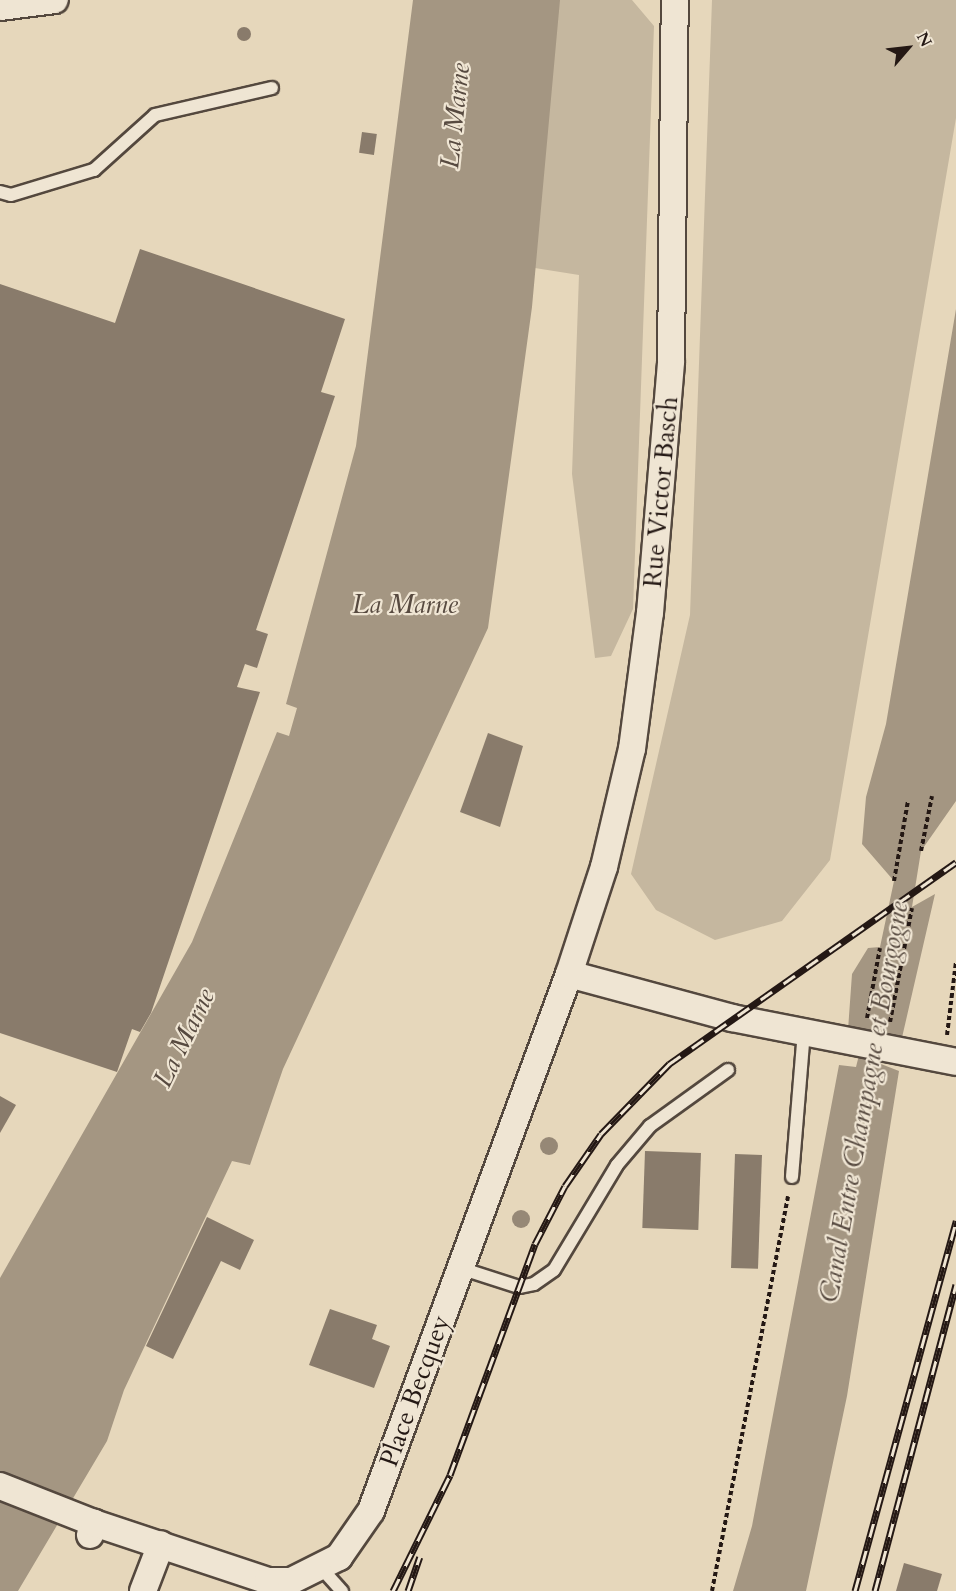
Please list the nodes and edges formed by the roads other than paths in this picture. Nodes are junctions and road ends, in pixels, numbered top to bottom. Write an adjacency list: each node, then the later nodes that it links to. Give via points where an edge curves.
1 (55, 0): 3 (street)
2 (675, 0): 6 (street, Rue Victor Basch, via 671,361 650,613 621,804)
3 (0, 7)
4 (272, 88): 5 (lane, via 155,115 94,170 11,195)
5 (0, 192)
6 (569, 974): 7 (street); 11 (street, Place Becquey)
7 (804, 1032): 8 (street, via 840,1038 888,1038); 10 (lane)
8 (950, 1061)
9 (728, 1070): 11 (lane, via 650,1126 617,1165 554,1270 534,1284 519,1287)
10 (792, 1177)
11 (460, 1268): 14 (street, Place Becquey, via 371,1511 356,1538)
12 (0, 1486): 13 (street, Place Becquey, via 92,1529)
13 (161, 1544): 14 (street, Place Becquey, via 268,1581 306,1578); 15 (street)
14 (322, 1569): 16 (lane)
15 (143, 1591)
16 (342, 1591)

